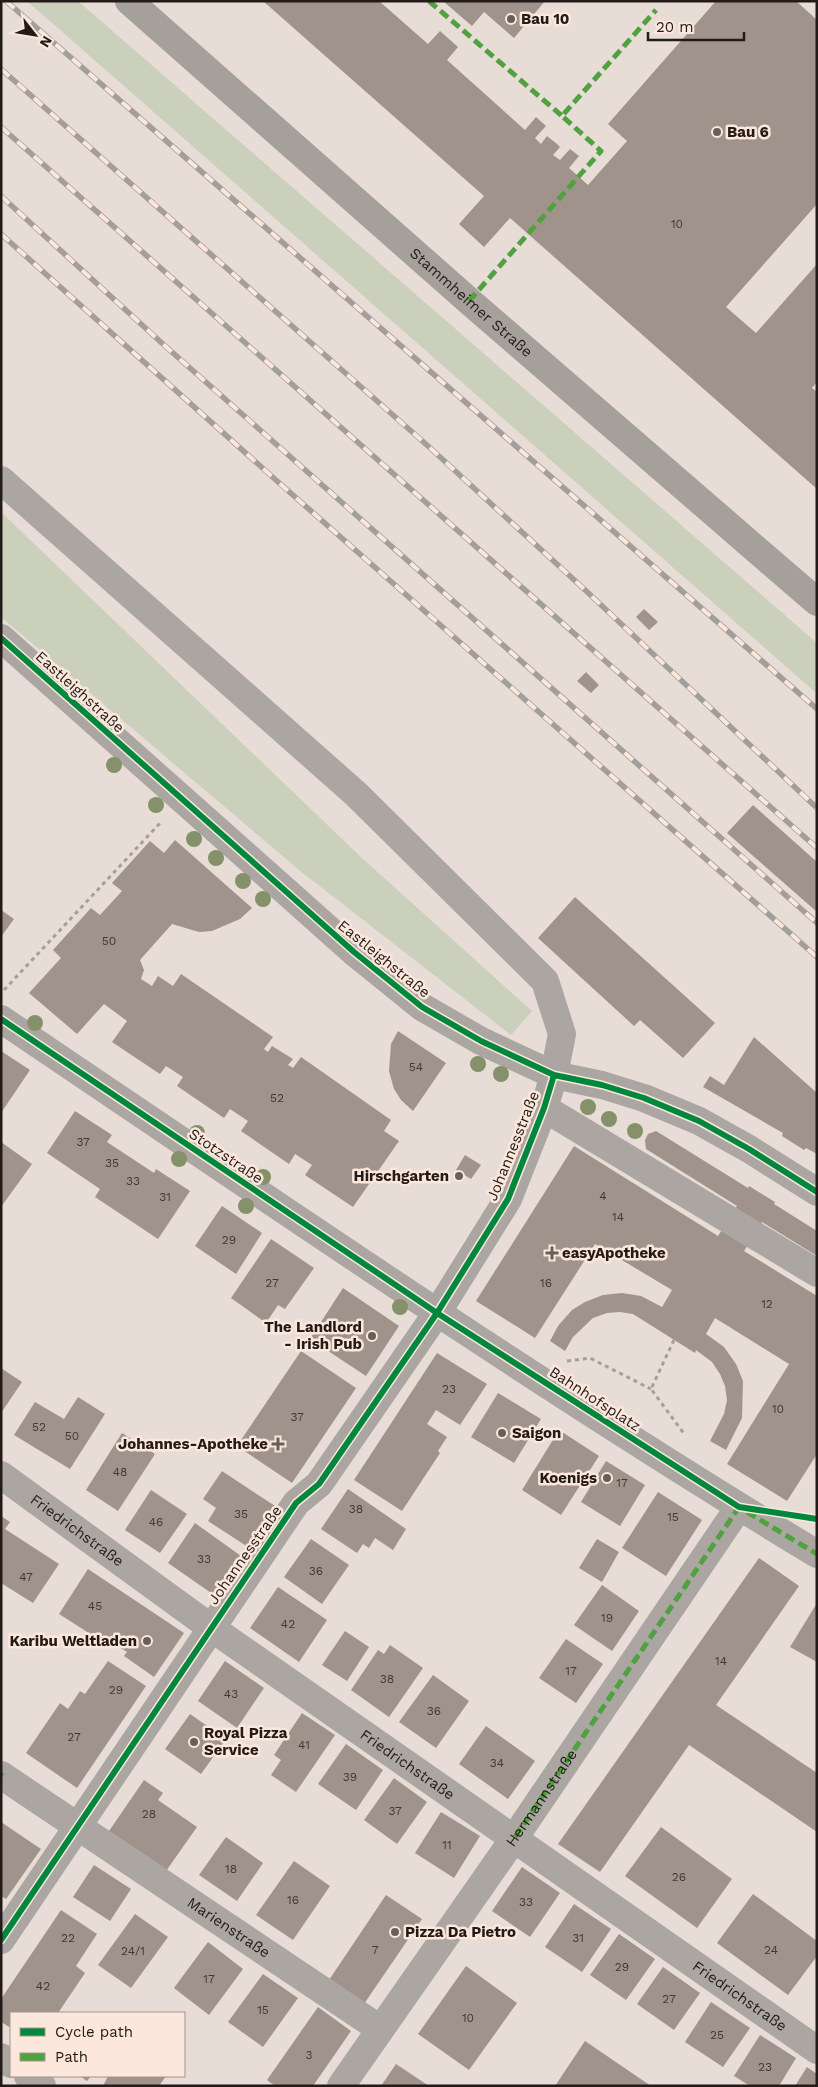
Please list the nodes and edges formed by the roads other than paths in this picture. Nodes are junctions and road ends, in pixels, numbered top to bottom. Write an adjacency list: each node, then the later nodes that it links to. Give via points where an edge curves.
1 (128, 1): 3 (main road, Stammheimer Straße, via 469,302)
2 (1, 480): 6 (street, Johannesstraße, via 356,794 545,981 562,1034)
3 (817, 602)
4 (1, 638): 6 (street, Eastleighstraße, via 354,952 422,1007 481,1042)
5 (1, 1019): 10 (street, Stotzstraße)
6 (554, 1075): 7 (street, Johannesstraße); 8 (street, Eastleighstraße, via 644,1098 699,1121)
7 (544, 1108): 9 (street); 10 (street, Johannesstraße, via 508,1199)
8 (817, 1192)
9 (817, 1273)
10 (437, 1313): 12 (street, Bahnhofsplatz); 14 (street, Johannesstraße, via 319,1484 296,1503)
11 (1, 1475): 14 (street, Friedrichstraße)
12 (739, 1507): 13 (street, Bahnhofsplatz); 17 (street, Hermannstraße)
13 (817, 1554)
14 (210, 1627): 16 (street, Johannesstraße); 17 (street, Friedrichstraße)
15 (2, 1776): 16 (street, Marienstraße)
16 (77, 1826): 18 (street, Johannesstraße); 19 (street, Marienstraße)
17 (515, 1837): 19 (street, Hermannstraße); 20 (street, Friedrichstraße)
18 (1, 1940)
19 (380, 2028): 23 (street, Hermannstraße)
20 (817, 2050)
21 (29, 2077): 22 (street)
22 (42, 2086)
23 (340, 2086)

